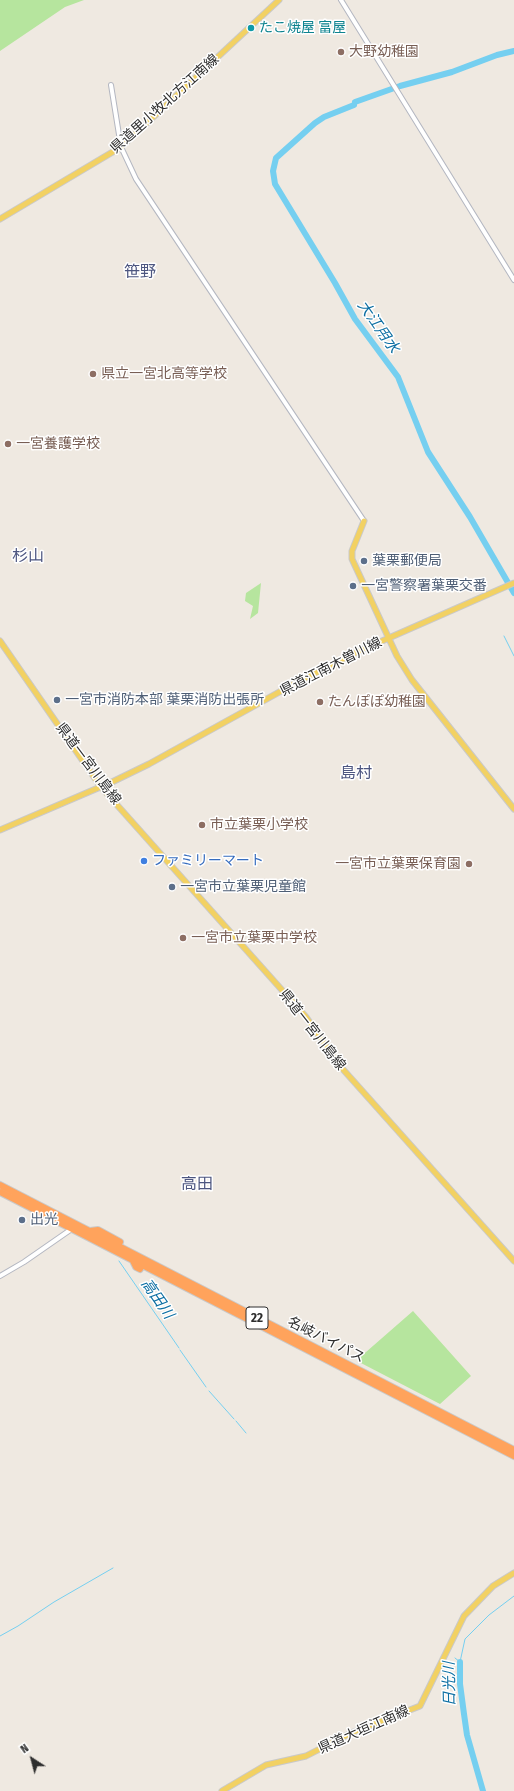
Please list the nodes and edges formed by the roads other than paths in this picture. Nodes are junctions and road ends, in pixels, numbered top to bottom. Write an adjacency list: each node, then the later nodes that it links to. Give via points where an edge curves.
1 (279, 0): 4 (main road, 県道里小牧北方江南線)
2 (341, 0): 6 (street)
3 (110, 85): 4 (street)
4 (121, 147): 5 (main road, 県道里小牧北方江南線); 7 (street, via 143,190)
5 (0, 219)
6 (514, 280)
7 (364, 521): 9 (main road, via 352,551 352,559)
8 (514, 583): 9 (main road, 県道江南木曽川線)
9 (388, 638): 11 (main road, 県道江南木曽川線, via 292,685 149,764); 12 (main road, via 409,674)
10 (0, 641): 11 (main road, 県道一宮川島線)
11 (101, 787): 13 (main road, 県道江南木曽川線); 20 (main road, 県道一宮川島線, via 309,1021 340,1066)
12 (514, 809)
13 (0, 830)
14 (0, 1185): 17 (highway, 名岐バイパス / 22)
15 (0, 1192): 16 (highway, 名岐バイパス / 22)
16 (73, 1228): 19 (highway, 名岐バイパス / 22); 22 (street)
17 (90, 1231): 18 (highway, 22, via 98,1230); 23 (highway, 名岐バイパス / 22)
18 (133, 1249)
19 (132, 1259): 21 (highway, 22); 24 (highway, 名岐バイパス / 22)
20 (514, 1261)
21 (140, 1269)
22 (0, 1276)
23 (514, 1450)
24 (514, 1456)
25 (514, 1573): 26 (main road, 県道大垣江南線, via 493,1586 464,1616 420,1706 351,1733 306,1756 266,1765)
26 (222, 1791)

